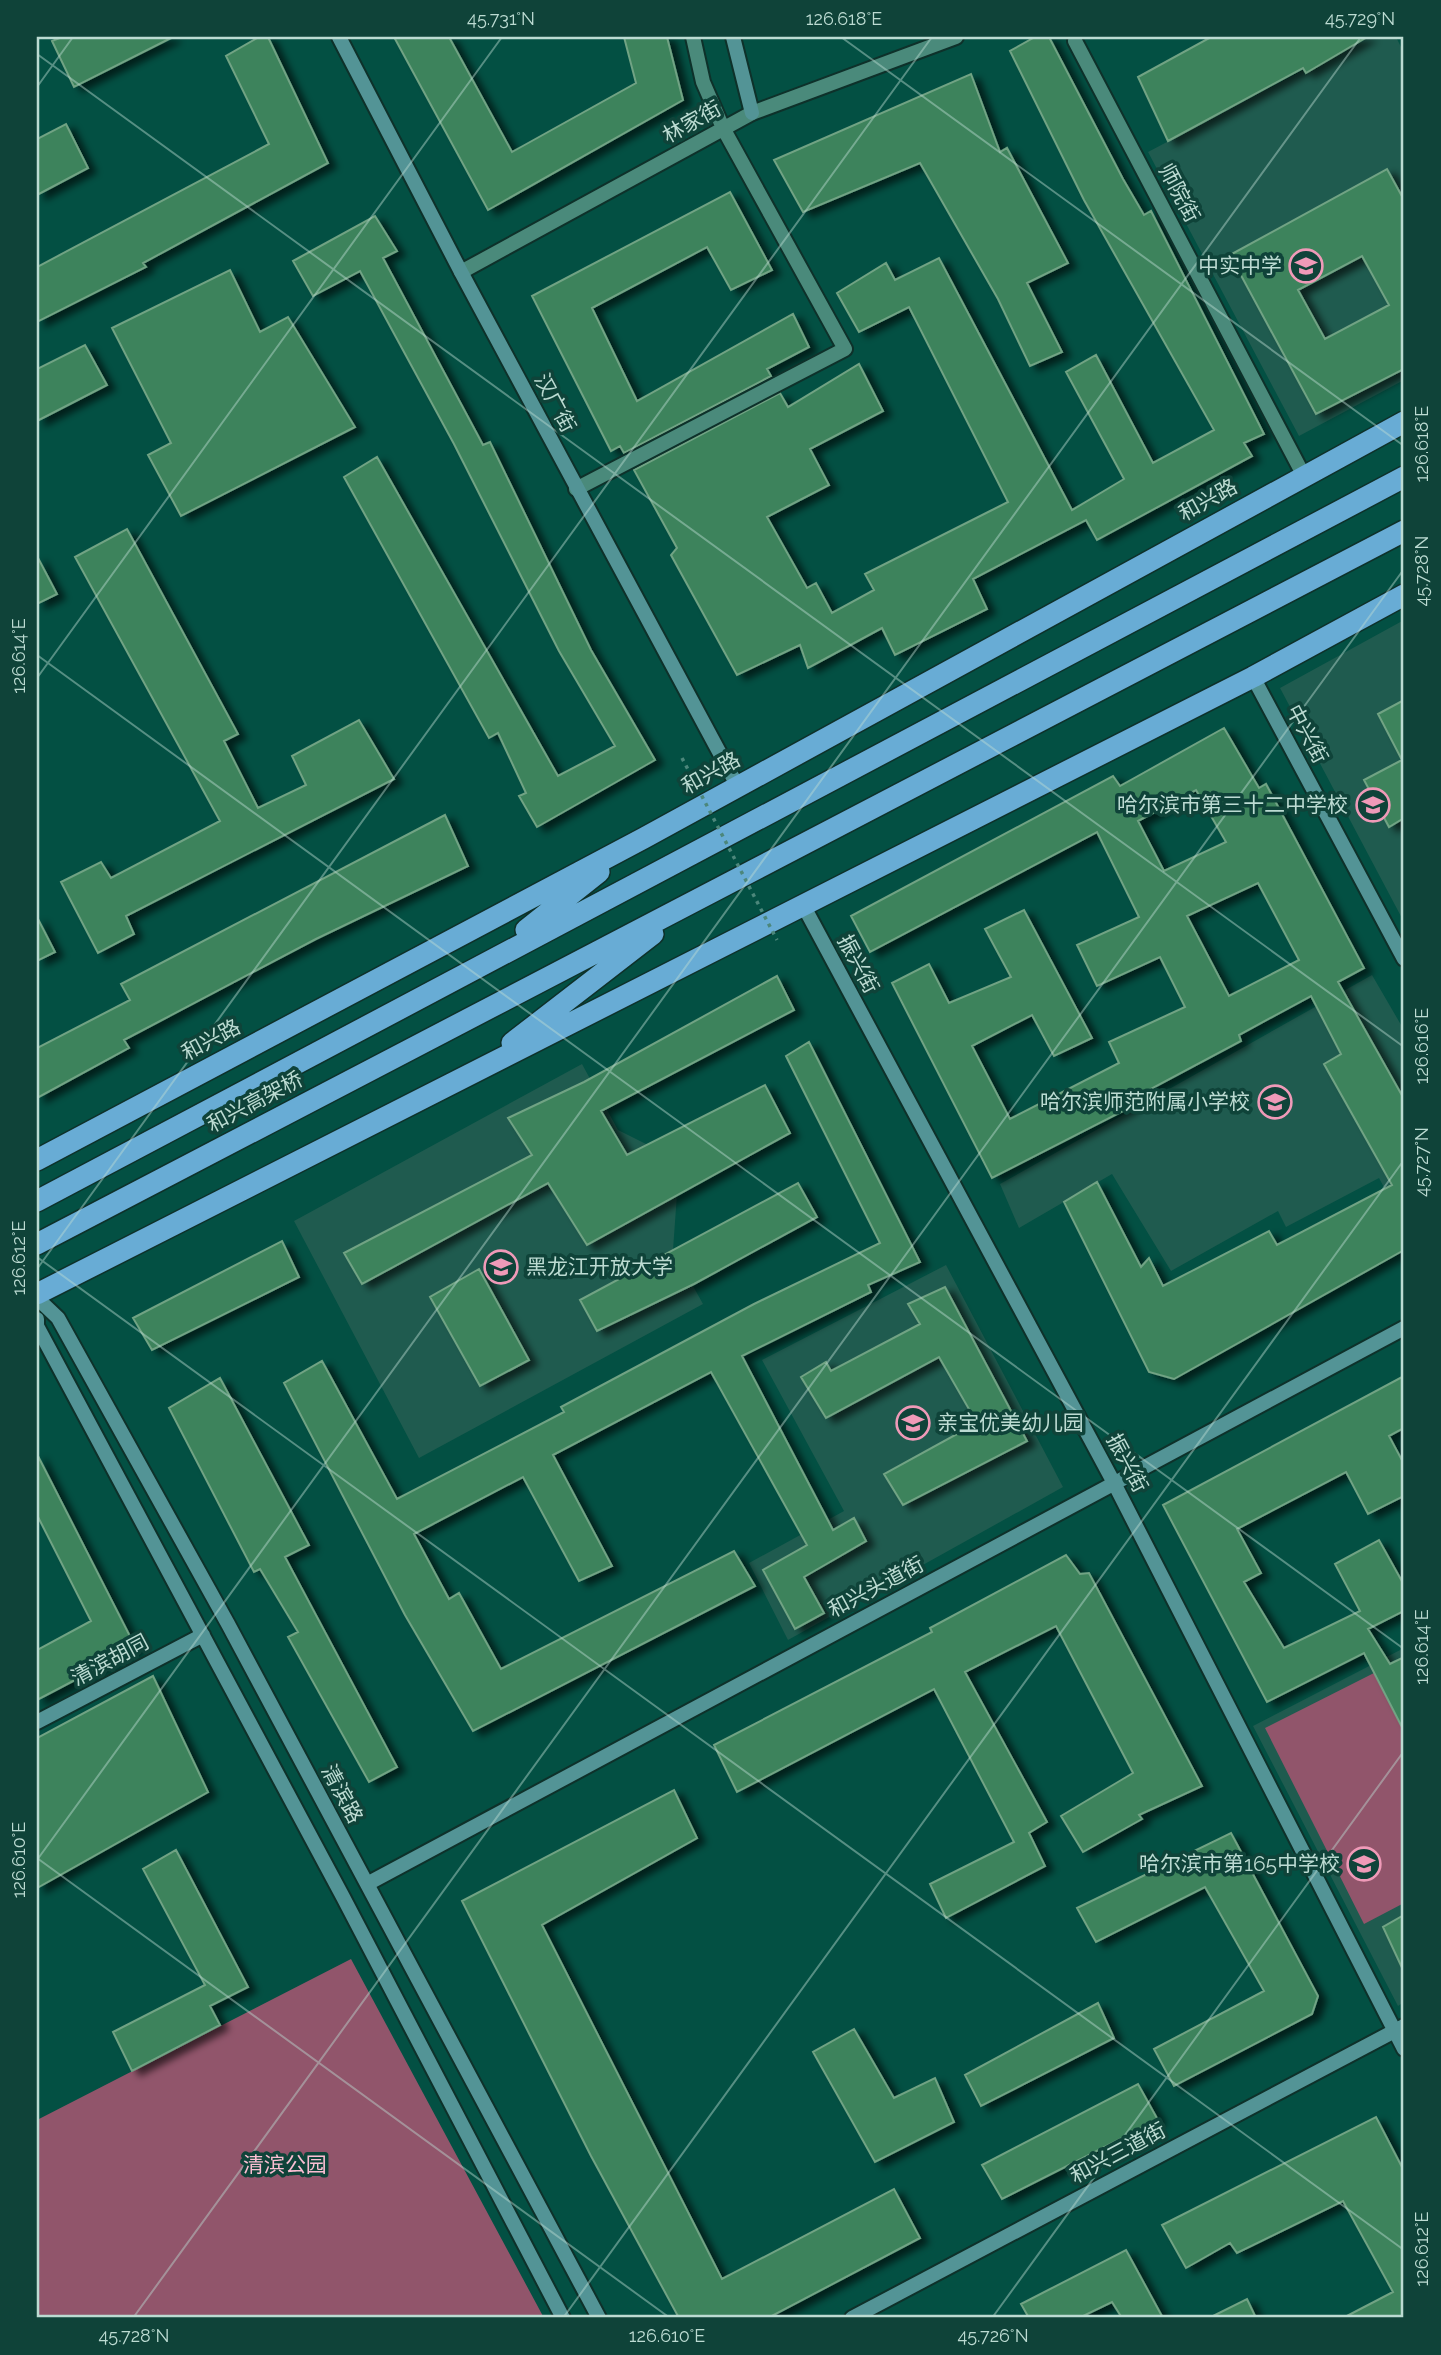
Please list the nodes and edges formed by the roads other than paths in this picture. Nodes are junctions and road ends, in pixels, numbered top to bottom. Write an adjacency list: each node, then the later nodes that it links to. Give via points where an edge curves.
1 (339, 37): 8 (street, 汉广街)
2 (693, 37): 7 (street, via 703,82)
3 (733, 37): 6 (street)
4 (956, 37): 6 (street, 林家街)
5 (1077, 38): 10 (street, 师院街)
6 (752, 113): 7 (street, 林家街)
7 (723, 128): 8 (street, 林家街); 12 (street, via 845,349)
8 (461, 272): 12 (street, 汉广街)
9 (1404, 422): 10 (highway, 和兴路)
10 (1304, 476): 16 (highway, 和兴路)
11 (1404, 477): 21 (highway)
12 (576, 489): 16 (street, 汉广街)
13 (1404, 531): 18 (highway)
14 (1404, 595): 15 (highway)
15 (1252, 677): 19 (highway); 20 (street, 中兴街)
16 (737, 787): 17 (highway, 和兴路)
17 (644, 838): 21 (highway); 23 (highway, 和兴路)
18 (696, 900): 22 (highway); 25 (highway, 和兴高架桥)
19 (802, 904): 22 (highway); 29 (street, 振兴街)
20 (1404, 959)
21 (477, 968): 24 (highway, 和兴高架桥)
22 (469, 1076): 26 (highway)
23 (37, 1160)
24 (37, 1201)
25 (37, 1244)
26 (37, 1296): 32 (street, 清滨路, via 58,1318)
27 (37, 1319): 30 (street)
28 (1404, 1328): 29 (street, 和兴头道街)
29 (1114, 1483): 32 (street, 和兴头道街); 33 (street, 振兴街)
30 (203, 1635): 31 (street, 清滨胡同); 35 (street)
31 (37, 1722)
32 (367, 1884): 36 (street, 清滨路)
33 (1399, 2028): 34 (street, 振兴街); 37 (street, 和兴三道街)
34 (1404, 2049)
35 (563, 2318)
36 (599, 2318)
37 (852, 2318)

